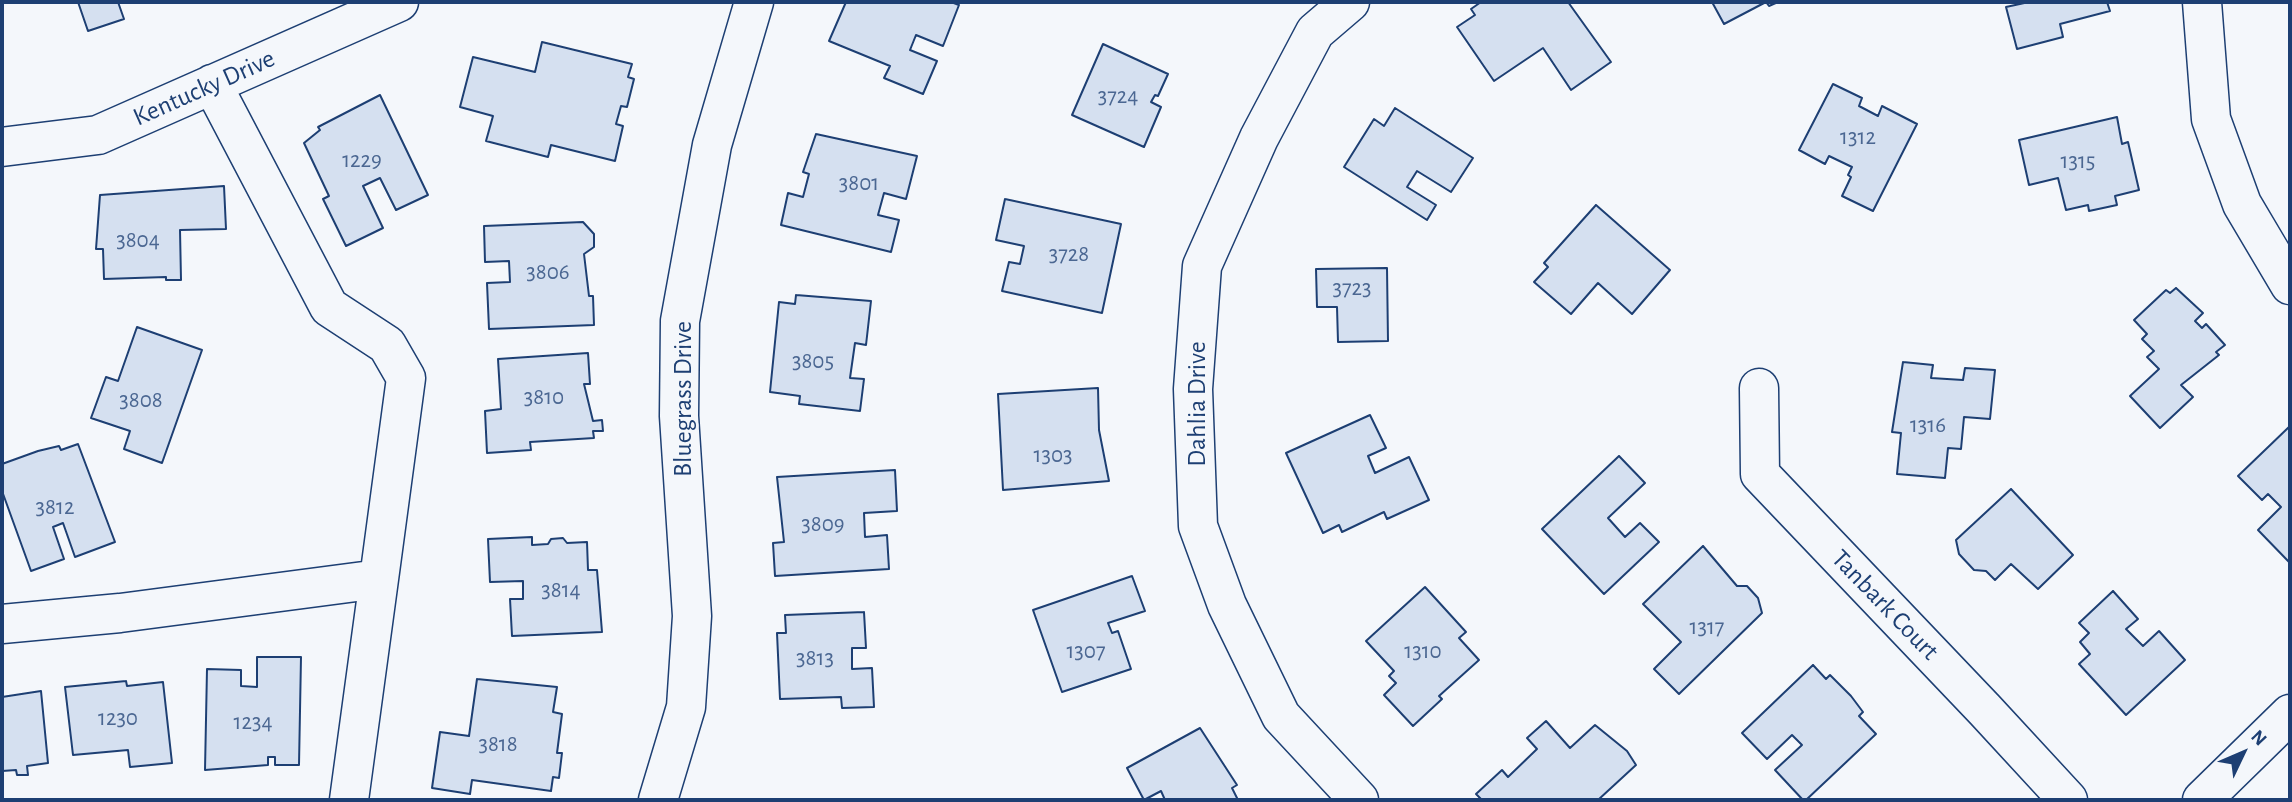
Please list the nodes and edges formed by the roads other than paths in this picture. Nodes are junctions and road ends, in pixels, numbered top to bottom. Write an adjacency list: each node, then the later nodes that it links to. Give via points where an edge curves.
1 (399, 2): 5 (street, Kentucky Drive)
2 (754, 2): 13 (street, Bluegrass Drive, via 712,145 680,321 679,416 692,616 686,707)
3 (1350, 2): 14 (street, Dahlia Drive, via 1315,32 1259,138 1202,266 1193,389 1198,526 1227,605 1281,716)
4 (2202, 2): 7 (street, via 2211,118 2242,204)
5 (212, 84): 6 (street, Kentucky Drive, via 98,135); 9 (street, via 330,307 387,345 406,378)
6 (2, 147)
7 (2290, 285)
8 (1759, 388): 15 (street, Tanbark Court, via 1760,474)
9 (379, 579): 10 (street); 12 (street)
10 (2, 624)
11 (2290, 714): 16 (street)
12 (349, 800)
13 (658, 800)
14 (1359, 800)
15 (2068, 800)
16 (2202, 800)

